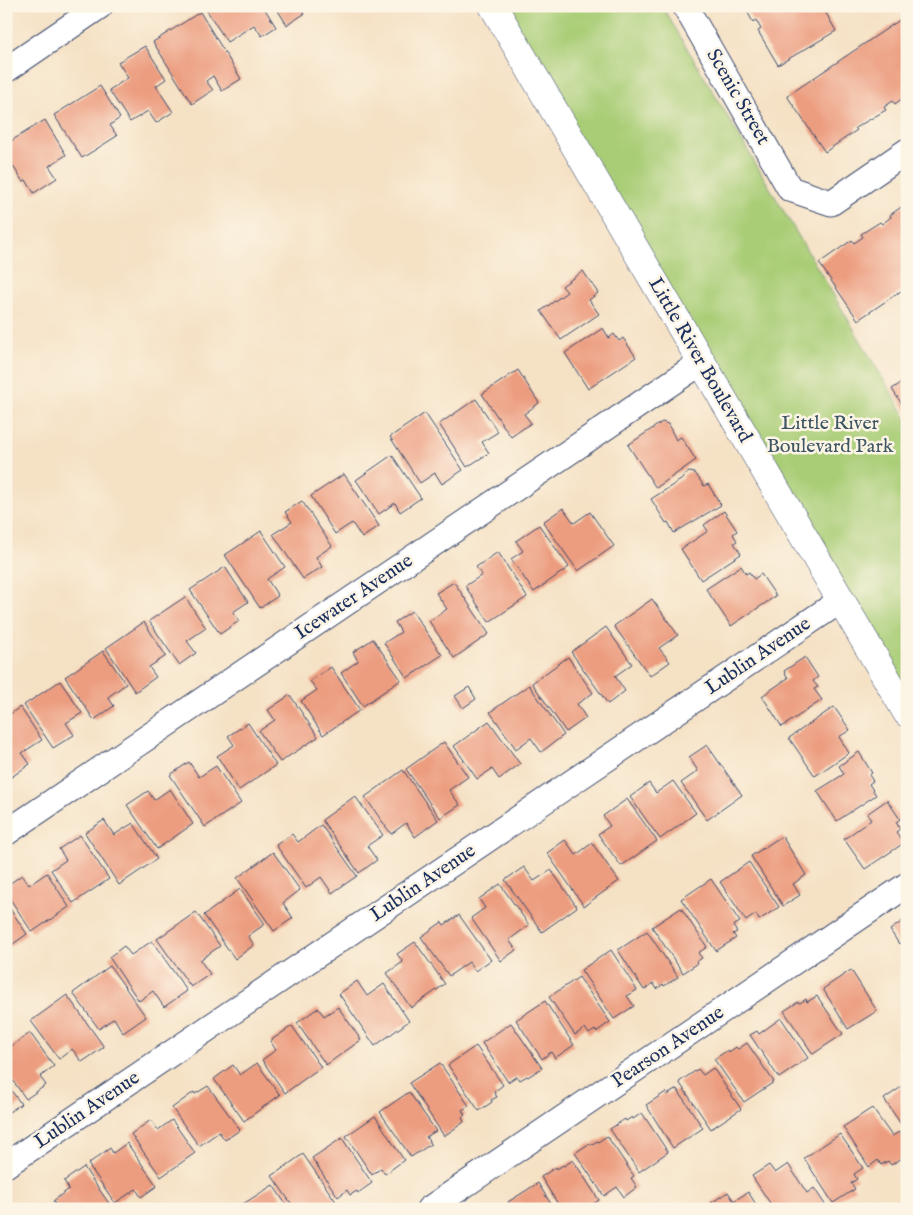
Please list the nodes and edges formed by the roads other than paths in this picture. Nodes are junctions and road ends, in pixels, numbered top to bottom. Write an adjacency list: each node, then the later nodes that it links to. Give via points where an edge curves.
1 (100, 6): 4 (street)
2 (493, 6): 6 (street, Little River Boulevard)
3 (685, 6): 5 (street, Scenic Street, via 790,188 832,203)
4 (6, 70)
5 (907, 151)
6 (702, 362): 7 (street, Little River Boulevard); 9 (street, Icewater Avenue)
7 (840, 601): 8 (street, Little River Boulevard); 11 (street, Lublin Avenue)
8 (907, 713)
9 (6, 833)
10 (907, 885): 12 (street, Pearson Avenue)
11 (6, 1165)
12 (430, 1209)

